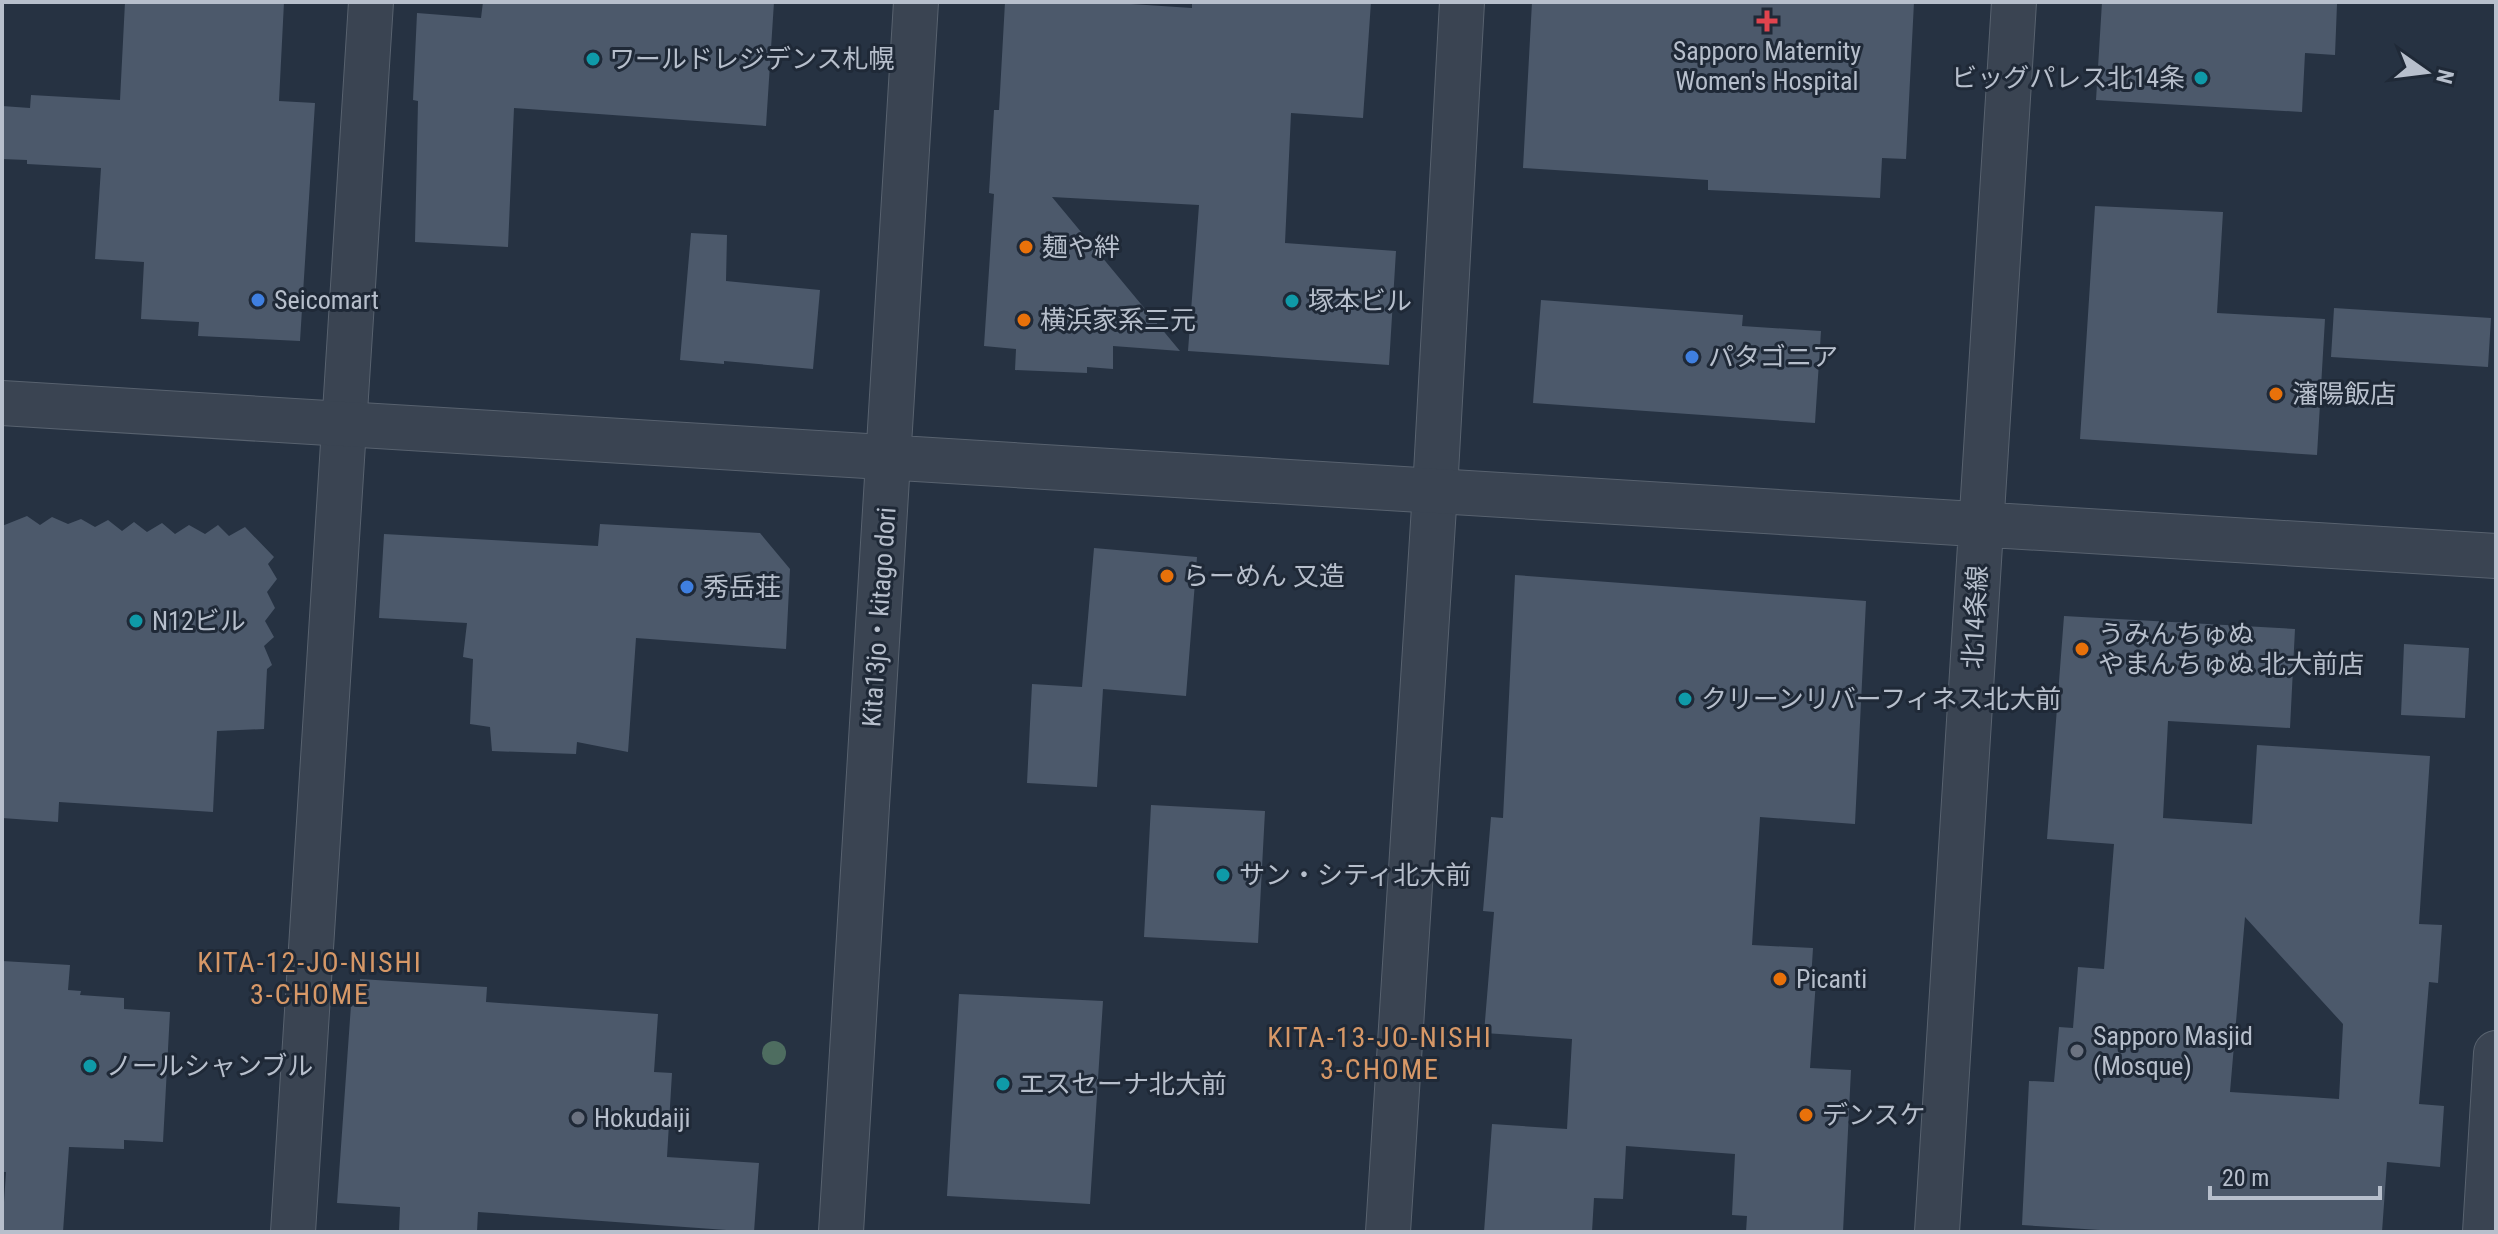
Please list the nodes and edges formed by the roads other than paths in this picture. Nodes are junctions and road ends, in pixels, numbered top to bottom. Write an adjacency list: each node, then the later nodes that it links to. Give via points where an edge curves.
1 (371, 2): 6 (street)
2 (916, 2): 7 (street, Kita13jo・kitago dori)
3 (1462, 2): 8 (street)
4 (2014, 2): 9 (street, 北14条線)
5 (2, 403): 6 (street)
6 (345, 424): 7 (street); 12 (street)
7 (889, 457): 8 (street); 13 (street, Kita13jo・kitago dori)
8 (1435, 491): 9 (street); 14 (street)
9 (1980, 525): 10 (street); 15 (street, 北14条線)
10 (2496, 556)
11 (2496, 1053): 16 (street)
12 (293, 1232)
13 (841, 1232)
14 (1388, 1232)
15 (1937, 1232)
16 (2485, 1232)

